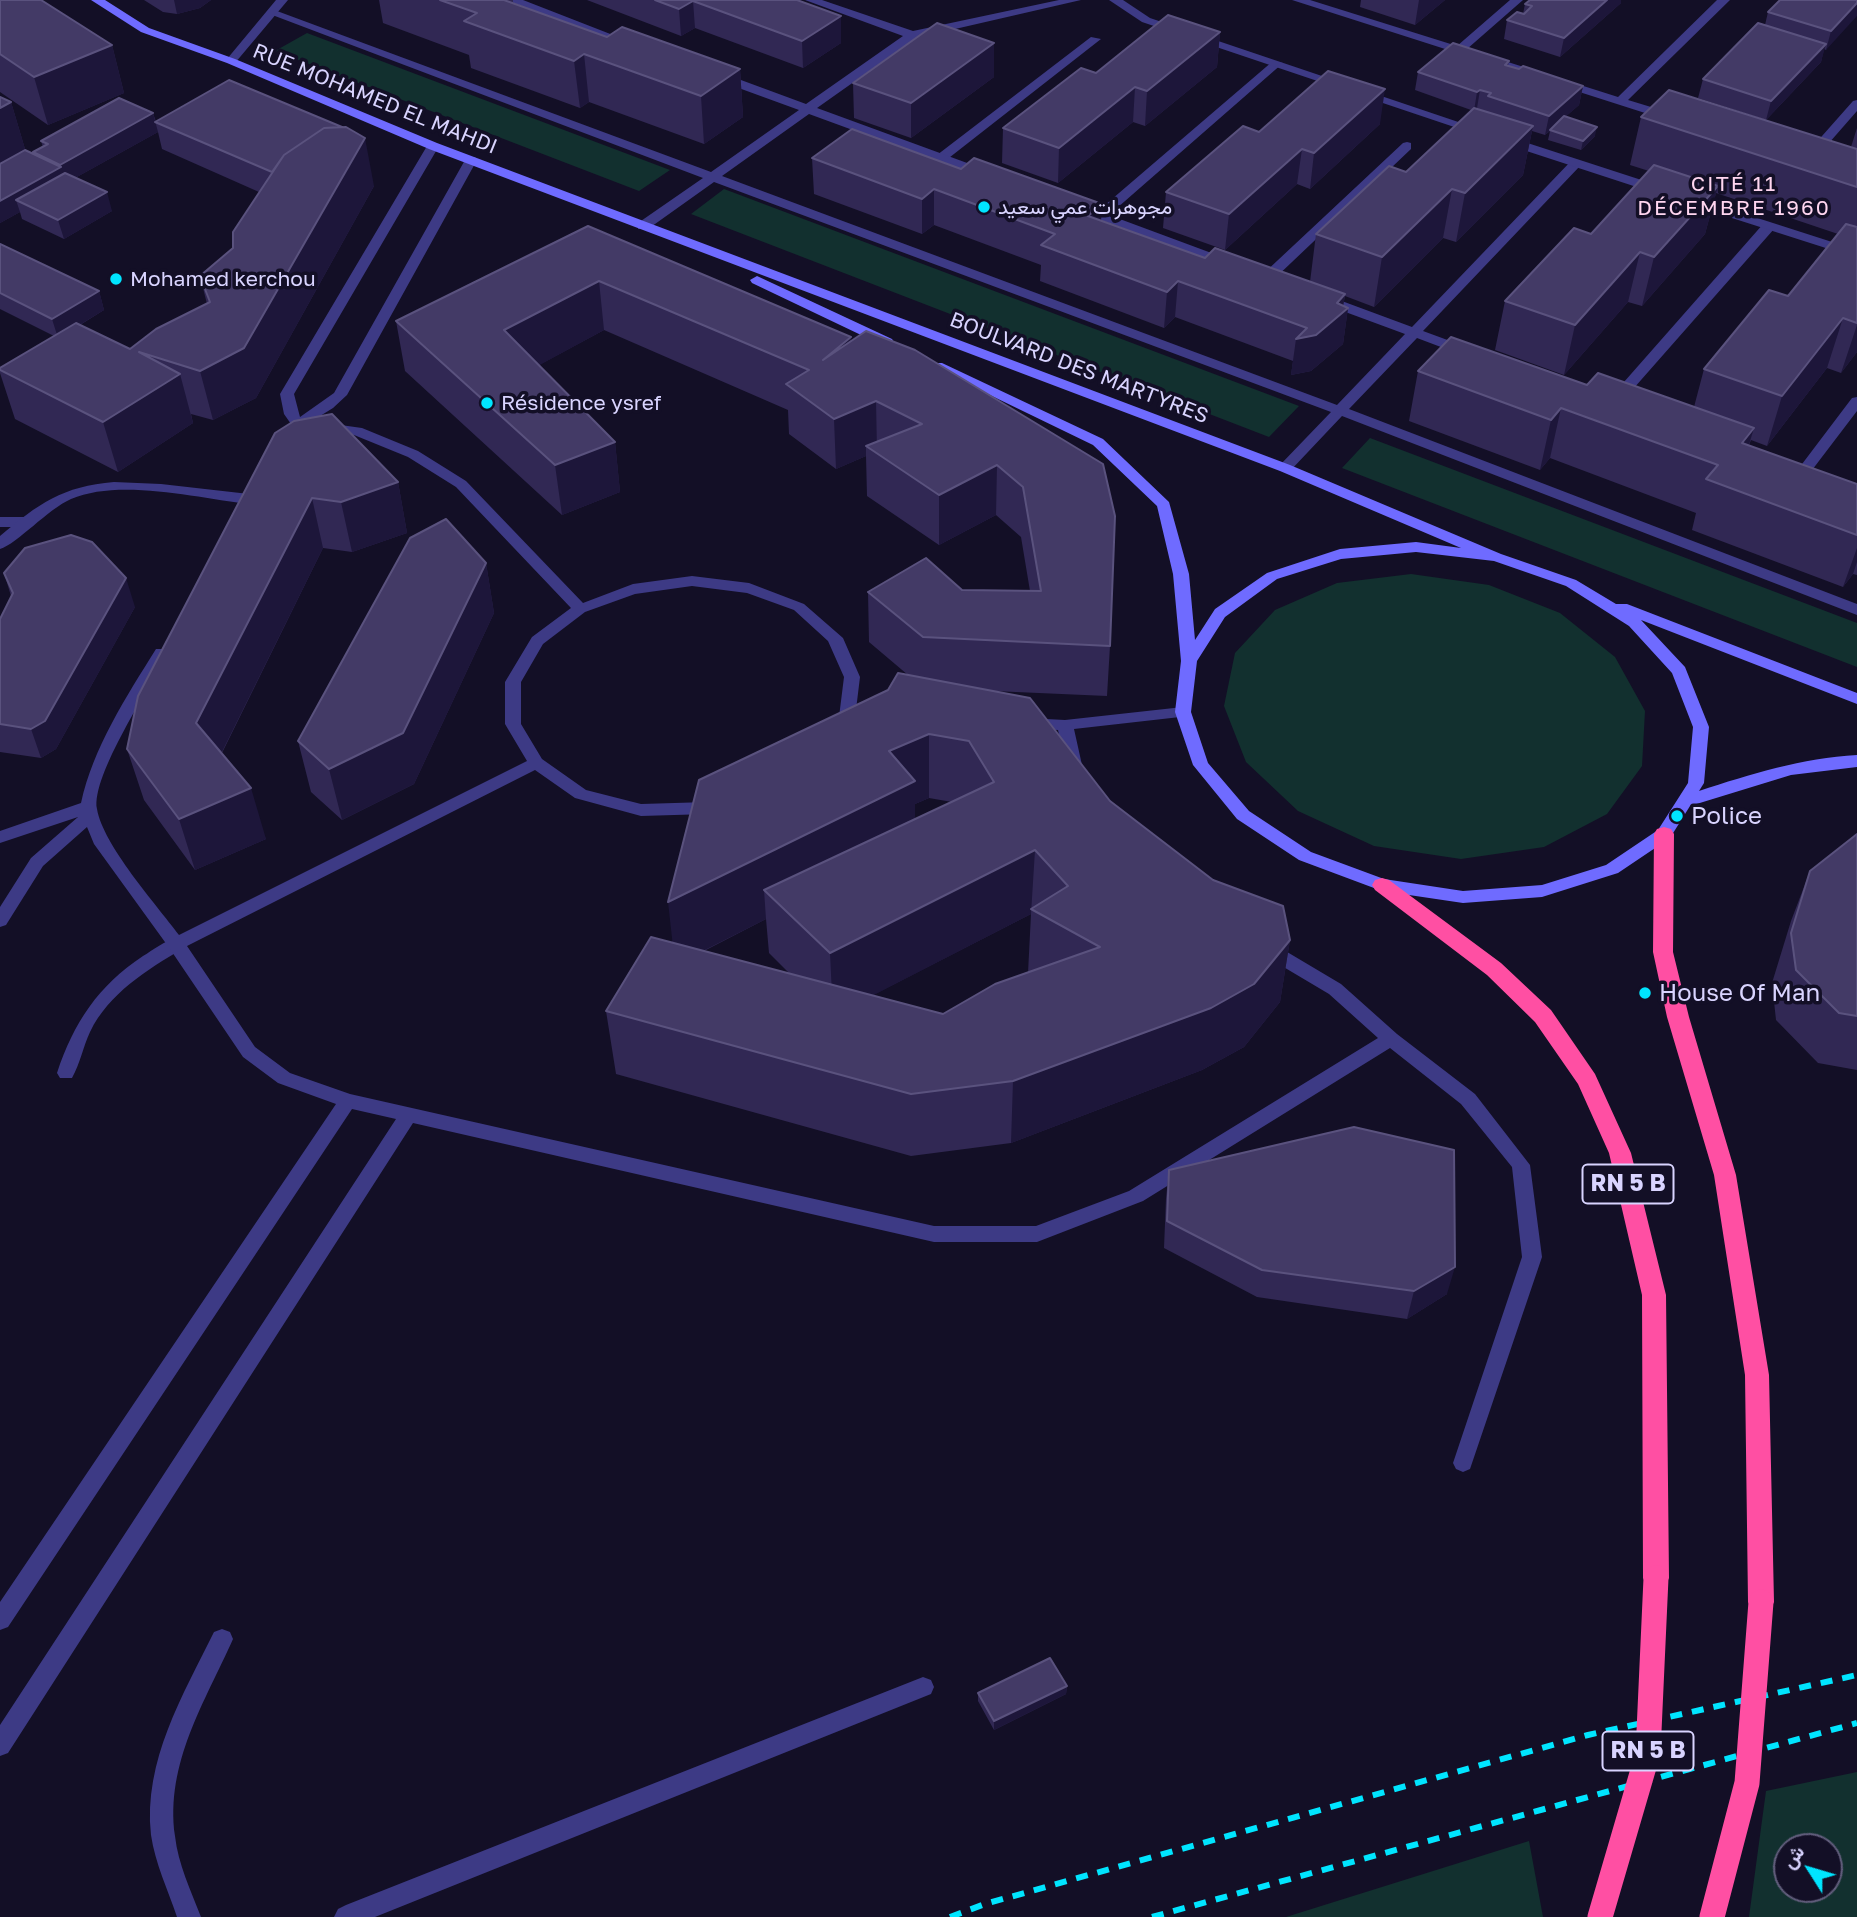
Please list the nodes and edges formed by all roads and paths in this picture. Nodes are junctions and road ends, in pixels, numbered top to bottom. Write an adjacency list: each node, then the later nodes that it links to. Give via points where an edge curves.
1 (97, 0): 16 (main road, RUE MOHAMED EL MAHDI, via 145,30)
2 (282, 0): 11 (street)
3 (512, 0): 14 (street)
4 (811, 0): 12 (street)
5 (1075, 0): 10 (street)
6 (1115, 0): 17 (street, via 1146,20)
7 (1298, 0): 15 (street)
8 (1517, 0): 15 (street)
9 (1724, 0): 19 (street)
10 (1044, 3): 12 (street)
11 (273, 13): 16 (street); 29 (street)
12 (912, 35): 21 (street)
13 (1096, 38): 25 (street)
14 (640, 47)
15 (1459, 50): 19 (street)
16 (231, 61): 23 (main road, RUE MOHAMED EL MAHDI)
17 (1277, 64): 28 (street); 32 (street)
18 (704, 71): 21 (street)
19 (1620, 101): 22 (street)
20 (1857, 104): 27 (street)
21 (807, 109): 25 (street); 29 (street)
22 (1683, 121)
23 (433, 146): 26 (main road, RUE MOHAMED EL MAHDI); 44 (street, via 287,394)
24 (1407, 146): 32 (street, via 1260,275)
25 (941, 158): 30 (street)
26 (471, 160): 33 (main road, RUE MOHAMED EL MAHDI); 44 (street, via 340,396 330,407)
27 (1808, 160)
28 (1576, 163): 34 (street); 37 (street)
29 (715, 176): 33 (street); 43 (street)
30 (1002, 180)
31 (1063, 203): 32 (street)
32 (1100, 216)
33 (643, 226): 38 (main road); 46 (main road, BOULVARD DES MARTYRES)
34 (1769, 226): 35 (street); 42 (street)
35 (1857, 254)
36 (1316, 296): 37 (street)
37 (1416, 333): 39 (street); 43 (street)
38 (896, 346)
39 (1481, 357)
40 (921, 358): 57 (main road, via 1098,442 1164,505 1181,574)
41 (1857, 401): 47 (street)
42 (1612, 405)
43 (1341, 411): 46 (street); 55 (street)
44 (297, 423): 45 (street); 54 (street, via 357,431 413,454 461,484)
45 (284, 445)
46 (1285, 468): 52 (main road, BOULVARD DES MARTYRES)
47 (1801, 474)
48 (249, 500): 50 (street, via 96,487 57,500)
49 (0, 522): 50 (street)
50 (26, 522): 51 (street)
51 (0, 544)
52 (1496, 557): 53 (main road, via 1571,583); 57 (main road, via 1416,547 1340,554 1283,572 1220,613)
53 (1592, 596): 58 (main road); 65 (main road, via 1634,622 1679,671 1701,727 1696,783)
54 (580, 609): 63 (street, via 537,642 513,682 513,724); 63 (street, via 633,589 692,581 749,588 799,607 835,638 852,677 854,719 818,759 770,790 708,808 641,810 581,794)
55 (1857, 610)
56 (173, 632): 66 (street, via 104,753)
57 (1189, 661): 59 (main road)
58 (1857, 699)
59 (1183, 712): 61 (street); 69 (main road, via 1201,765 1243,815 1305,856)
60 (1011, 723): 61 (street)
61 (1065, 724): 64 (street, via 1077,779)
62 (1857, 761): 65 (main road, via 1772,773)
63 (536, 764): 72 (street)
64 (1085, 790)
65 (1684, 802): 67 (main road)
66 (89, 811): 68 (street); 70 (street, via 37,862); 72 (street, via 100,841)
67 (1664, 834): 69 (main road, via 1612,869 1542,891 1463,897); 85 (highway, bridge, via 1663,952 1724,1175 1757,1375 1760,1602 1747,1783)
68 (0, 837)
69 (1382, 885): 84 (highway, RN 5 B, bridge, via 1494,969 1543,1016 1587,1080 1620,1153 1654,1295 1656,1578 1648,1753)
70 (0, 921)
71 (1251, 939): 73 (street, via 1335,989)
72 (176, 944): 74 (street, via 111,988 82,1027); 75 (street, via 249,1052 284,1078)
73 (1391, 1039): 76 (street, via 1136,1196 1037,1234 934,1234); 77 (street, via 1468,1099 1521,1165 1532,1257)
74 (66, 1073)
75 (348, 1101): 76 (street); 78 (street)
76 (408, 1116): 81 (street)
77 (1463, 1463)
78 (0, 1620)
79 (222, 1639): 82 (street, via 173,1743 160,1807 163,1838)
80 (923, 1687): 83 (street)
81 (0, 1745)
82 (189, 1917)
83 (346, 1917)
84 (1600, 1917)
85 (1712, 1917)

